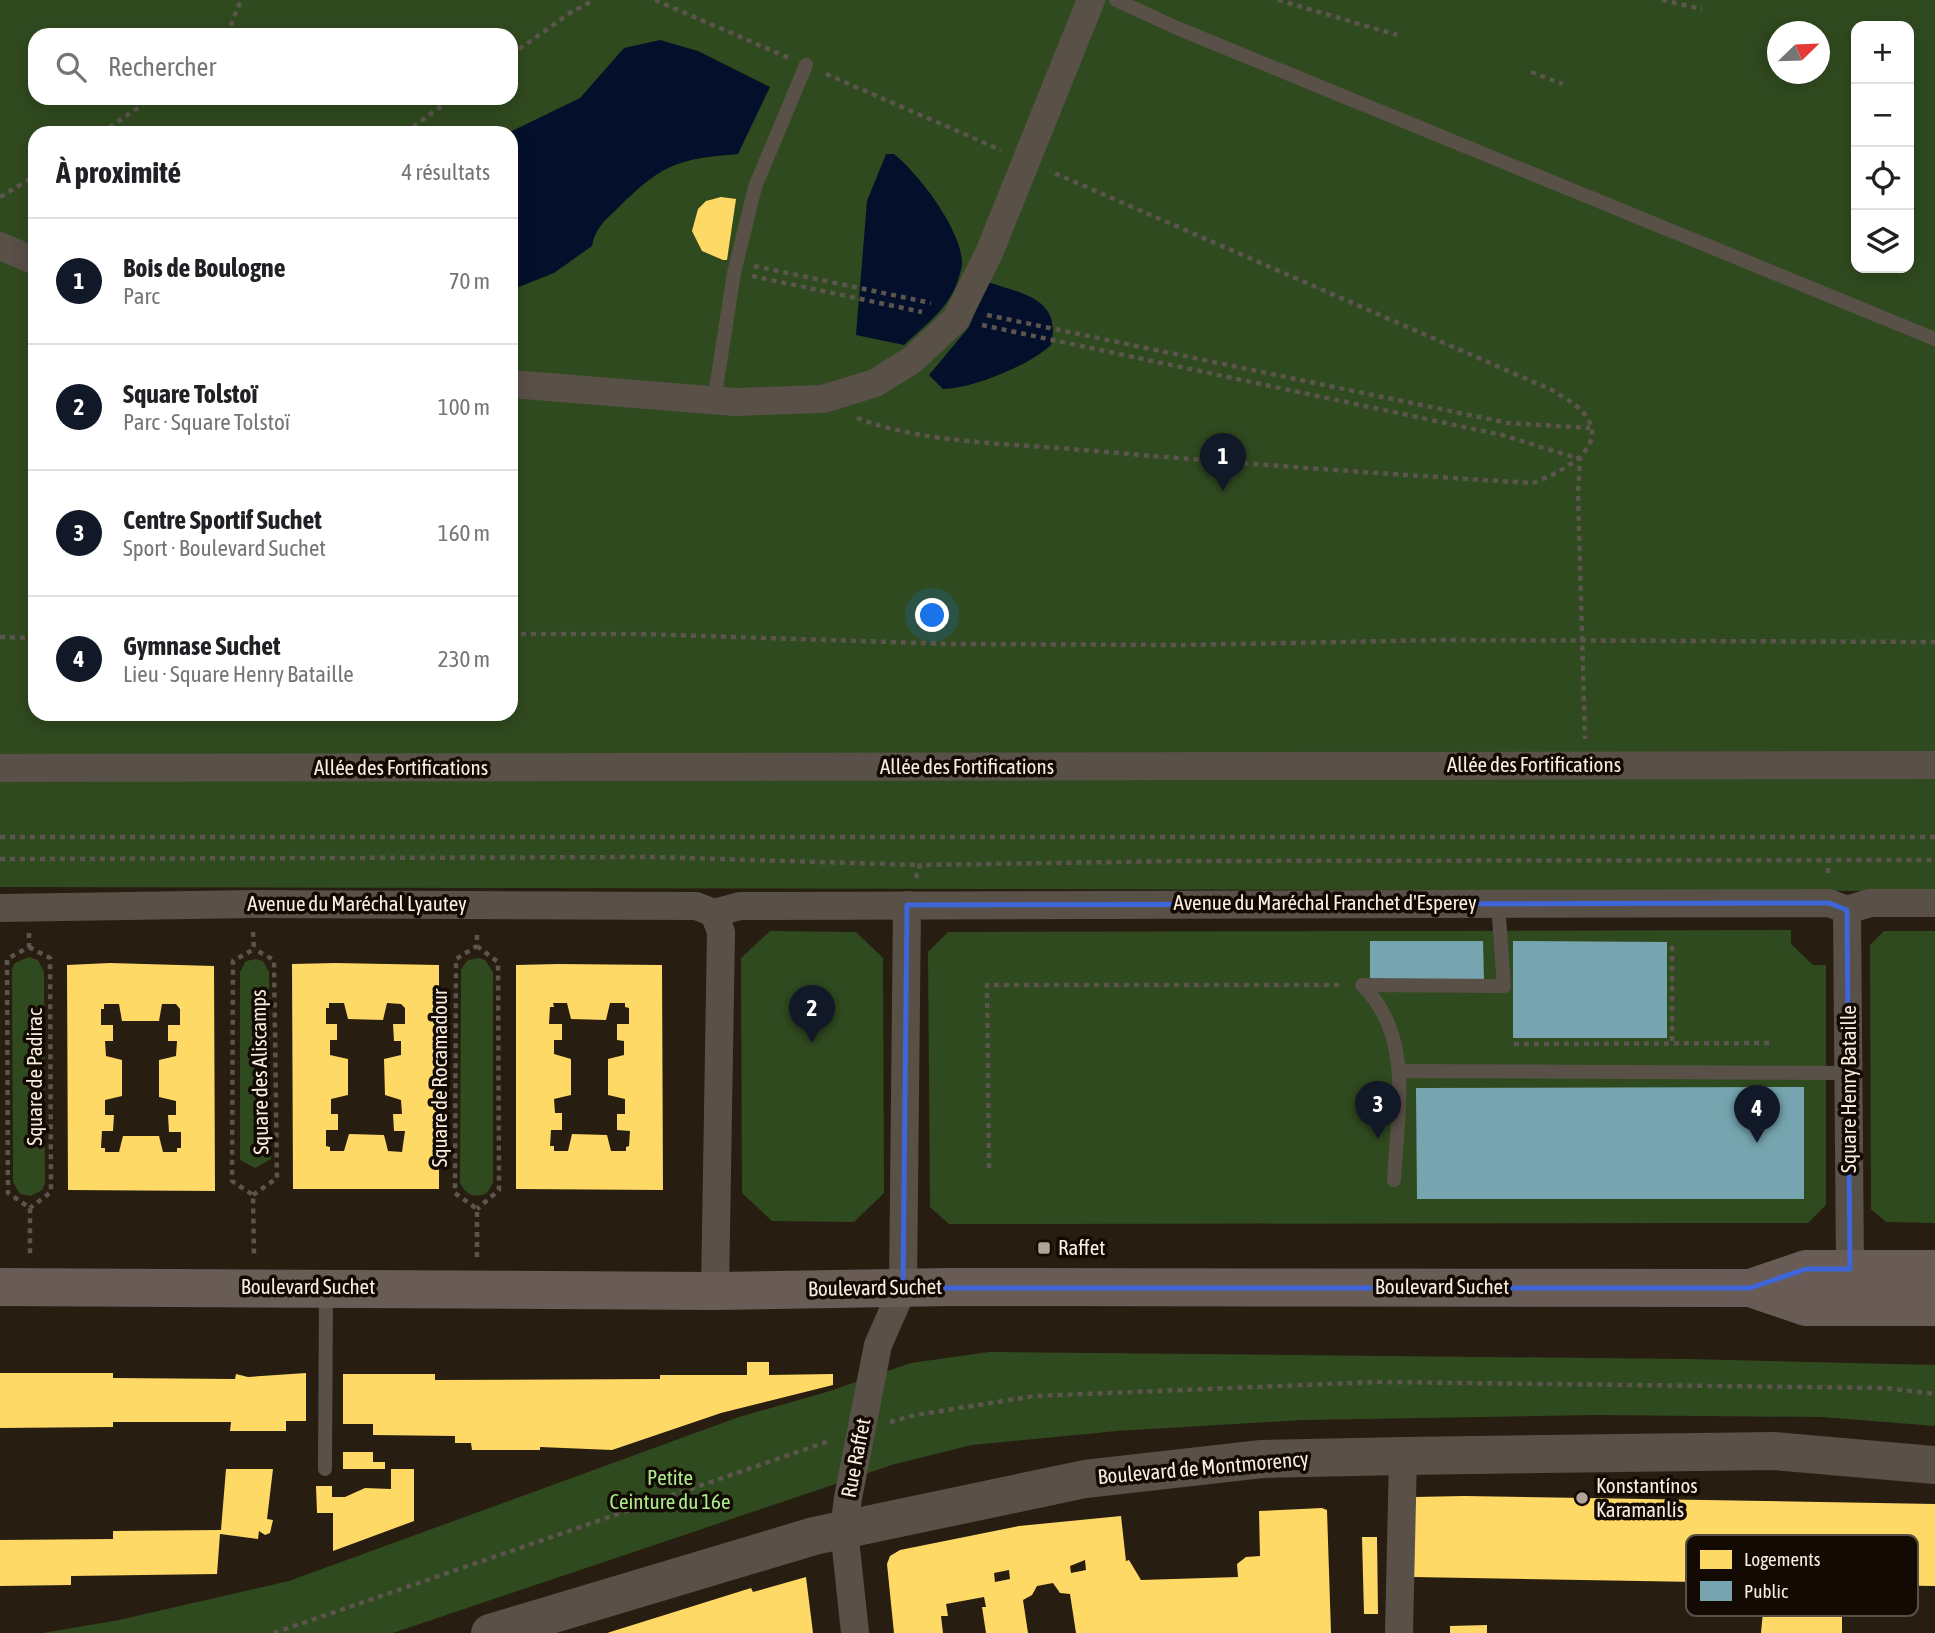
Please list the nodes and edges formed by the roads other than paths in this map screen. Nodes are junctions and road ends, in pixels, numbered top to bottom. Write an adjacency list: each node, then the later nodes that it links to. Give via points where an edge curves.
1 (1091, 0): 8 (street, via 1028,161 957,318 912,360 875,383 823,399)
2 (1116, 0): 6 (lane)
3 (806, 65): 8 (lane, via 755,187 735,267)
4 (0, 246): 5 (street)
5 (28, 258)
6 (1935, 339)
7 (518, 385): 8 (street)
8 (713, 401)
9 (1935, 765): 10 (street, Allée des Fortifications)
10 (0, 768)
11 (1498, 903): 13 (street, Avenue du Maréchal Franchet d'Esperey); 15 (street, Avenue du Maréchal Franchet d'Esperey, via 1829,903); 17 (lane, via 1504,986 1362,985 1388,1019)
12 (1935, 903): 15 (street, Avenue du Maréchal Franchet d'Esperey, via 1870,903)
13 (907, 905): 16 (street, Avenue du Maréchal Franchet d'Esperey, via 740,906); 24 (street)
14 (0, 908): 16 (street, Avenue du Maréchal Lyautey, via 477,903 695,906)
15 (1847, 910): 18 (street, Square Henry Bataille)
16 (714, 913): 26 (street, via 721,932)
17 (1399, 1072): 18 (lane); 19 (lane)
18 (1849, 1073): 20 (street, Square Henry Bataille)
19 (1394, 1180)
20 (1850, 1269): 21 (main road, Boulevard Suchet); 25 (main road, Boulevard Suchet, via 1805,1269)
21 (1935, 1269)
22 (15, 1287): 23 (main road, Boulevard Suchet)
23 (326, 1287): 26 (main road, Boulevard Suchet); 30 (lane)
24 (903, 1288): 25 (main road, Boulevard Suchet); 26 (main road, Boulevard Suchet); 31 (street, Rue Raffet, via 878,1345)
25 (1750, 1288): 27 (main road, Boulevard Suchet, via 1806,1307)
26 (715, 1291)
27 (1935, 1307)
28 (1402, 1457): 29 (street, Boulevard de Montmorency, via 1774,1451); 31 (street, Boulevard de Montmorency, via 1262,1459 1085,1479); 34 (street)
29 (1935, 1465)
30 (325, 1469)
31 (844, 1529): 32 (street, Boulevard de Montmorency); 33 (street, Rue Raffet)
32 (490, 1633)
33 (855, 1633)
34 (1399, 1633)

